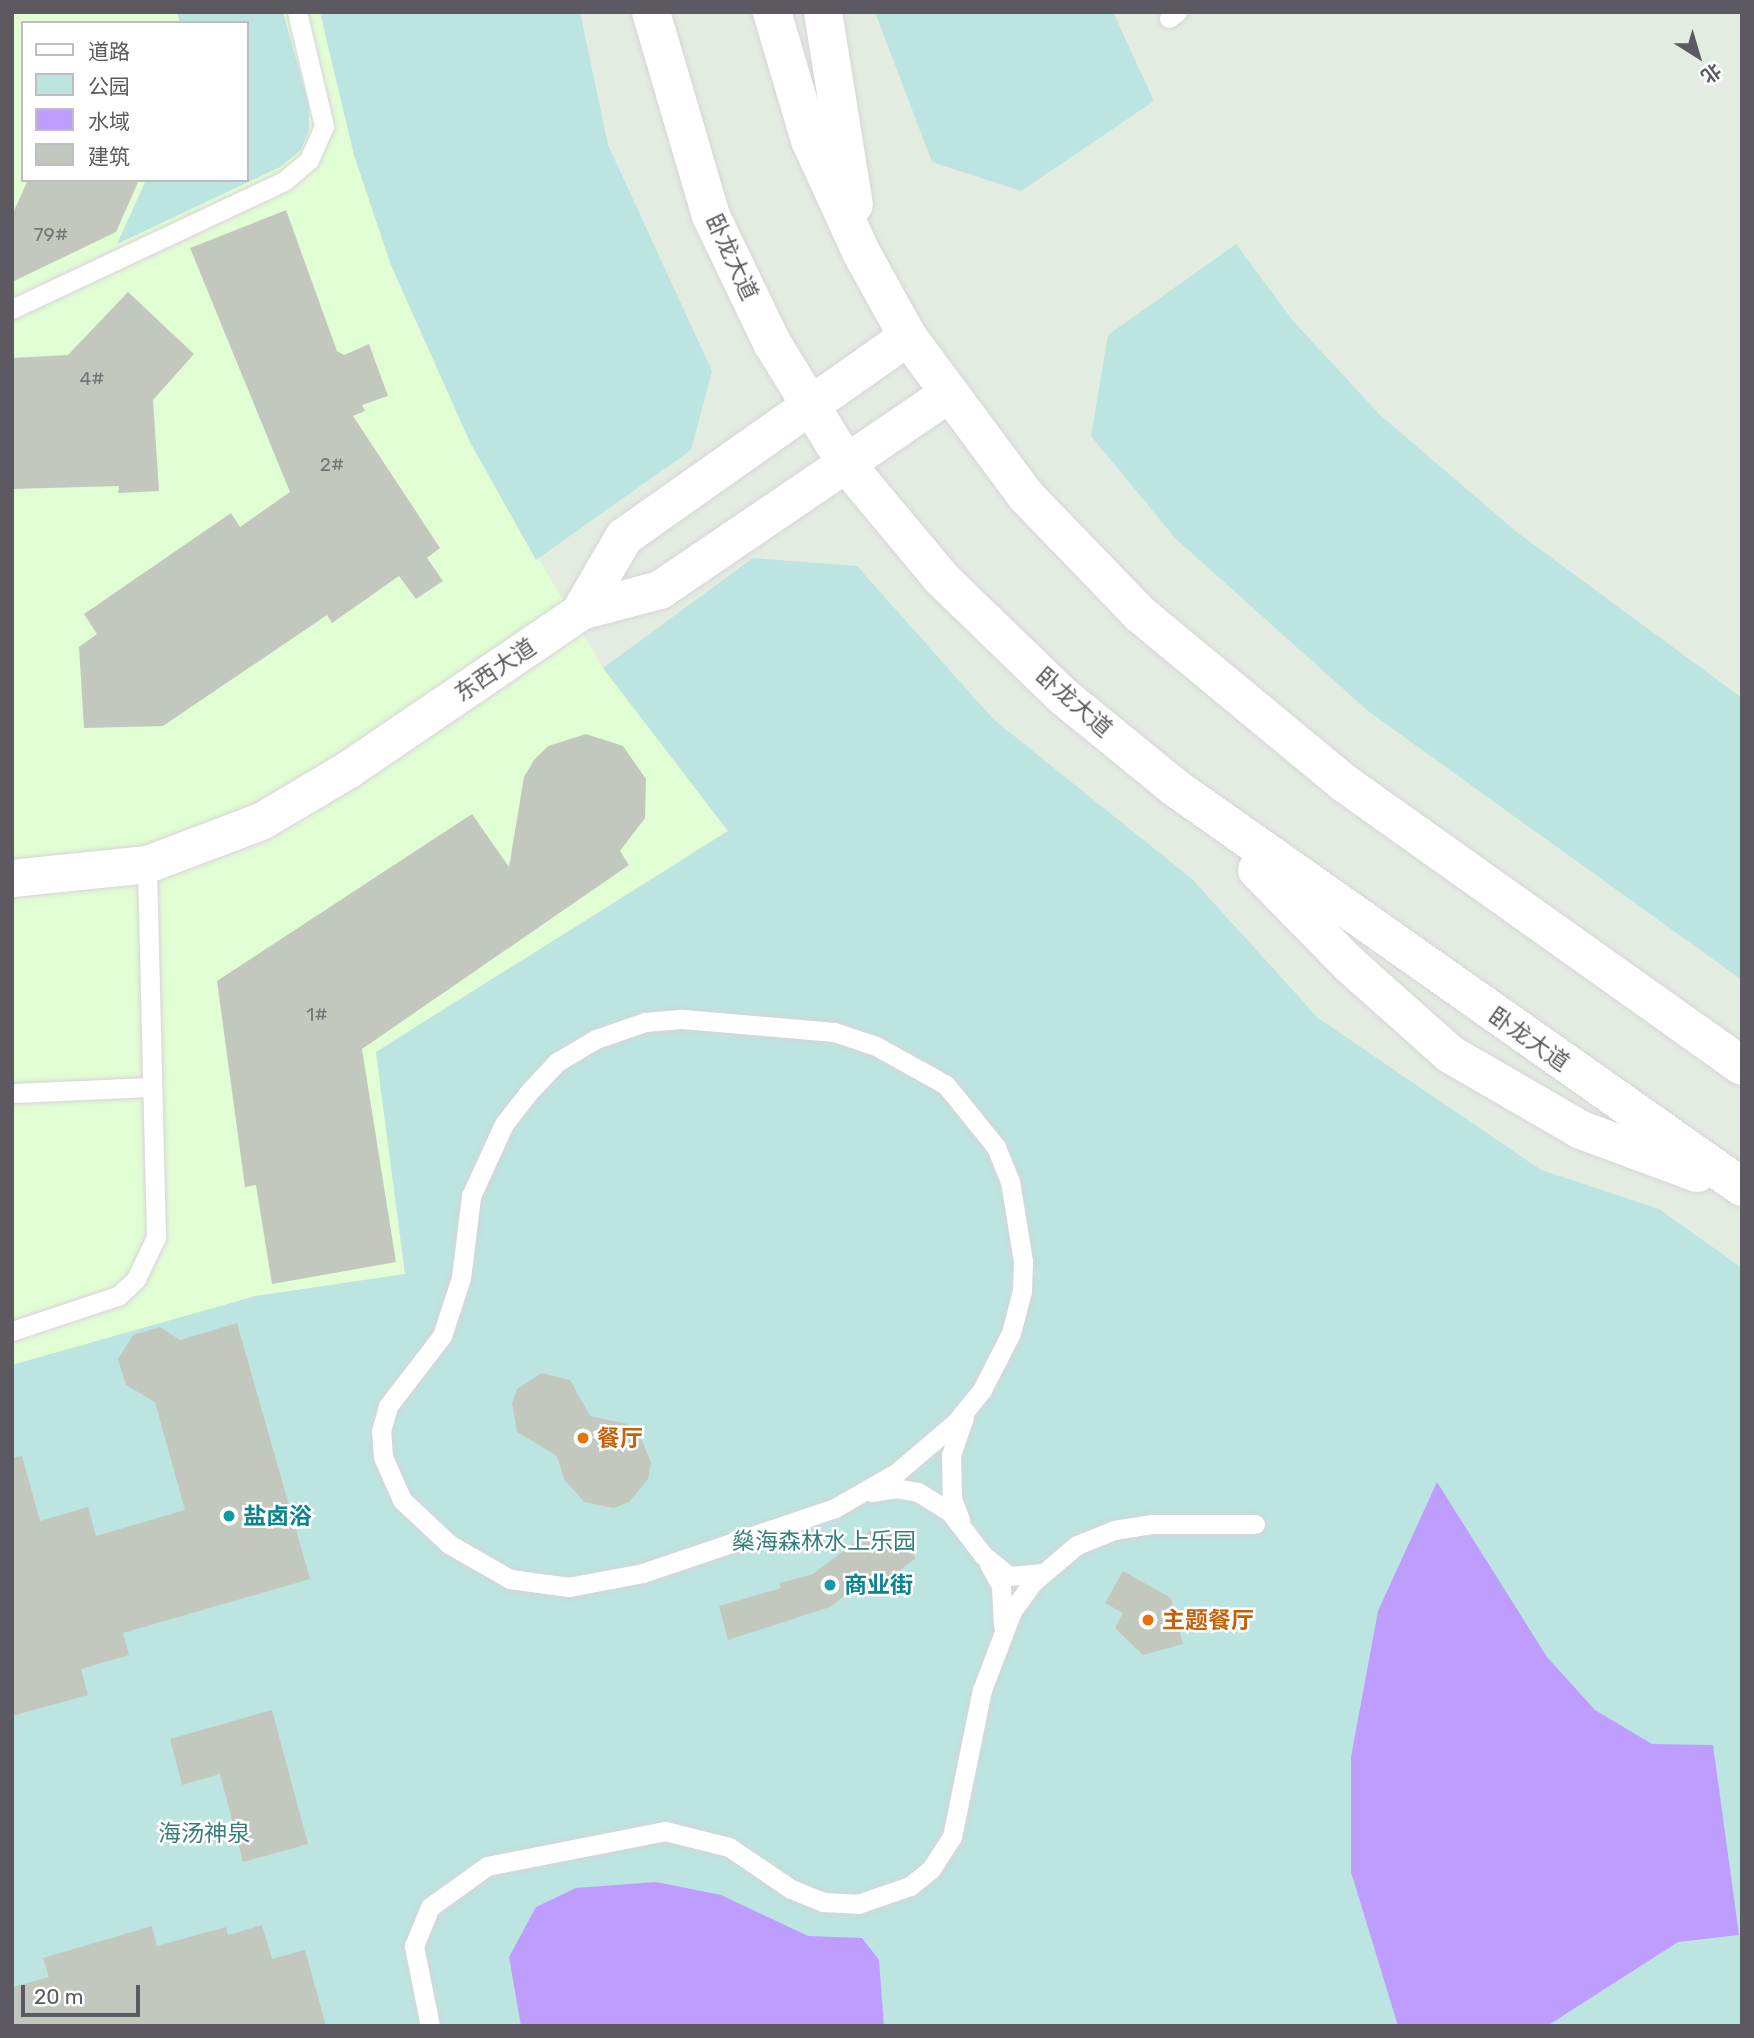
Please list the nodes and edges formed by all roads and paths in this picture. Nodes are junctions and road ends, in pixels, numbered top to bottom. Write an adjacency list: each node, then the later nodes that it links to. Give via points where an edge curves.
1 (297, 12): 6 (lane, via 324,126 309,160 284,181)
2 (651, 12): 9 (main road, 卧龙大道, via 711,216)
3 (772, 12): 5 (main road, via 810,140)
4 (823, 12): 5 (main road)
5 (861, 252): 7 (main road)
6 (12, 309)
7 (908, 337): 8 (main road); 9 (main road, 东西大道)
8 (948, 394): 10 (main road); 15 (main road, via 1026,496 1141,615 1344,783)
9 (809, 408): 10 (main road, 卧龙大道); 11 (main road, 东西大道, via 624,537)
10 (847, 464): 11 (main road, via 660,590); 12 (main road, 卧龙大道, via 941,578 1064,697)
11 (581, 611): 13 (street, 东西大道, via 347,770 261,821)
12 (1177, 789): 18 (main road, 卧龙大道); 18 (main road, via 1349,964 1450,1054 1581,1130)
13 (147, 864): 14 (street, 东西大道); 16 (lane)
14 (12, 878)
15 (1742, 1066)
16 (152, 1087): 17 (lane); 19 (lane, via 158,1218 150,1256 118,1296)
17 (12, 1093)
18 (1742, 1188)
19 (12, 1331)
20 (967, 1409): 21 (lane, via 930,1446); 21 (lane, via 998,1364 1011,1332 1023,1291 1023,1261 1010,1181 996,1147 946,1085 876,1046 834,1032 732,1020 645,1022 596,1039 556,1062 504,1124 485,1159 462,1240 455,1307 435,1348 388,1406 381,1431 383,1457 402,1500 450,1544 510,1579 569,1587 643,1573 779,1531); 22 (lane, via 951,1455 952,1499)
21 (857, 1497): 22 (lane, via 895,1488 918,1492)
22 (961, 1524): 24 (lane)
23 (1255, 1524): 25 (lane, via 1153,1524 1114,1531 1077,1545)
24 (983, 1555): 25 (lane, via 1018,1579); 26 (lane, via 1001,1586)
25 (1041, 1573): 26 (lane)
26 (1000, 1635): 27 (lane, via 970,1728 952,1837 931,1869 910,1886 858,1904 823,1902 791,1889 729,1847 666,1831 487,1866 430,1908 414,1946)
27 (430, 2026)

